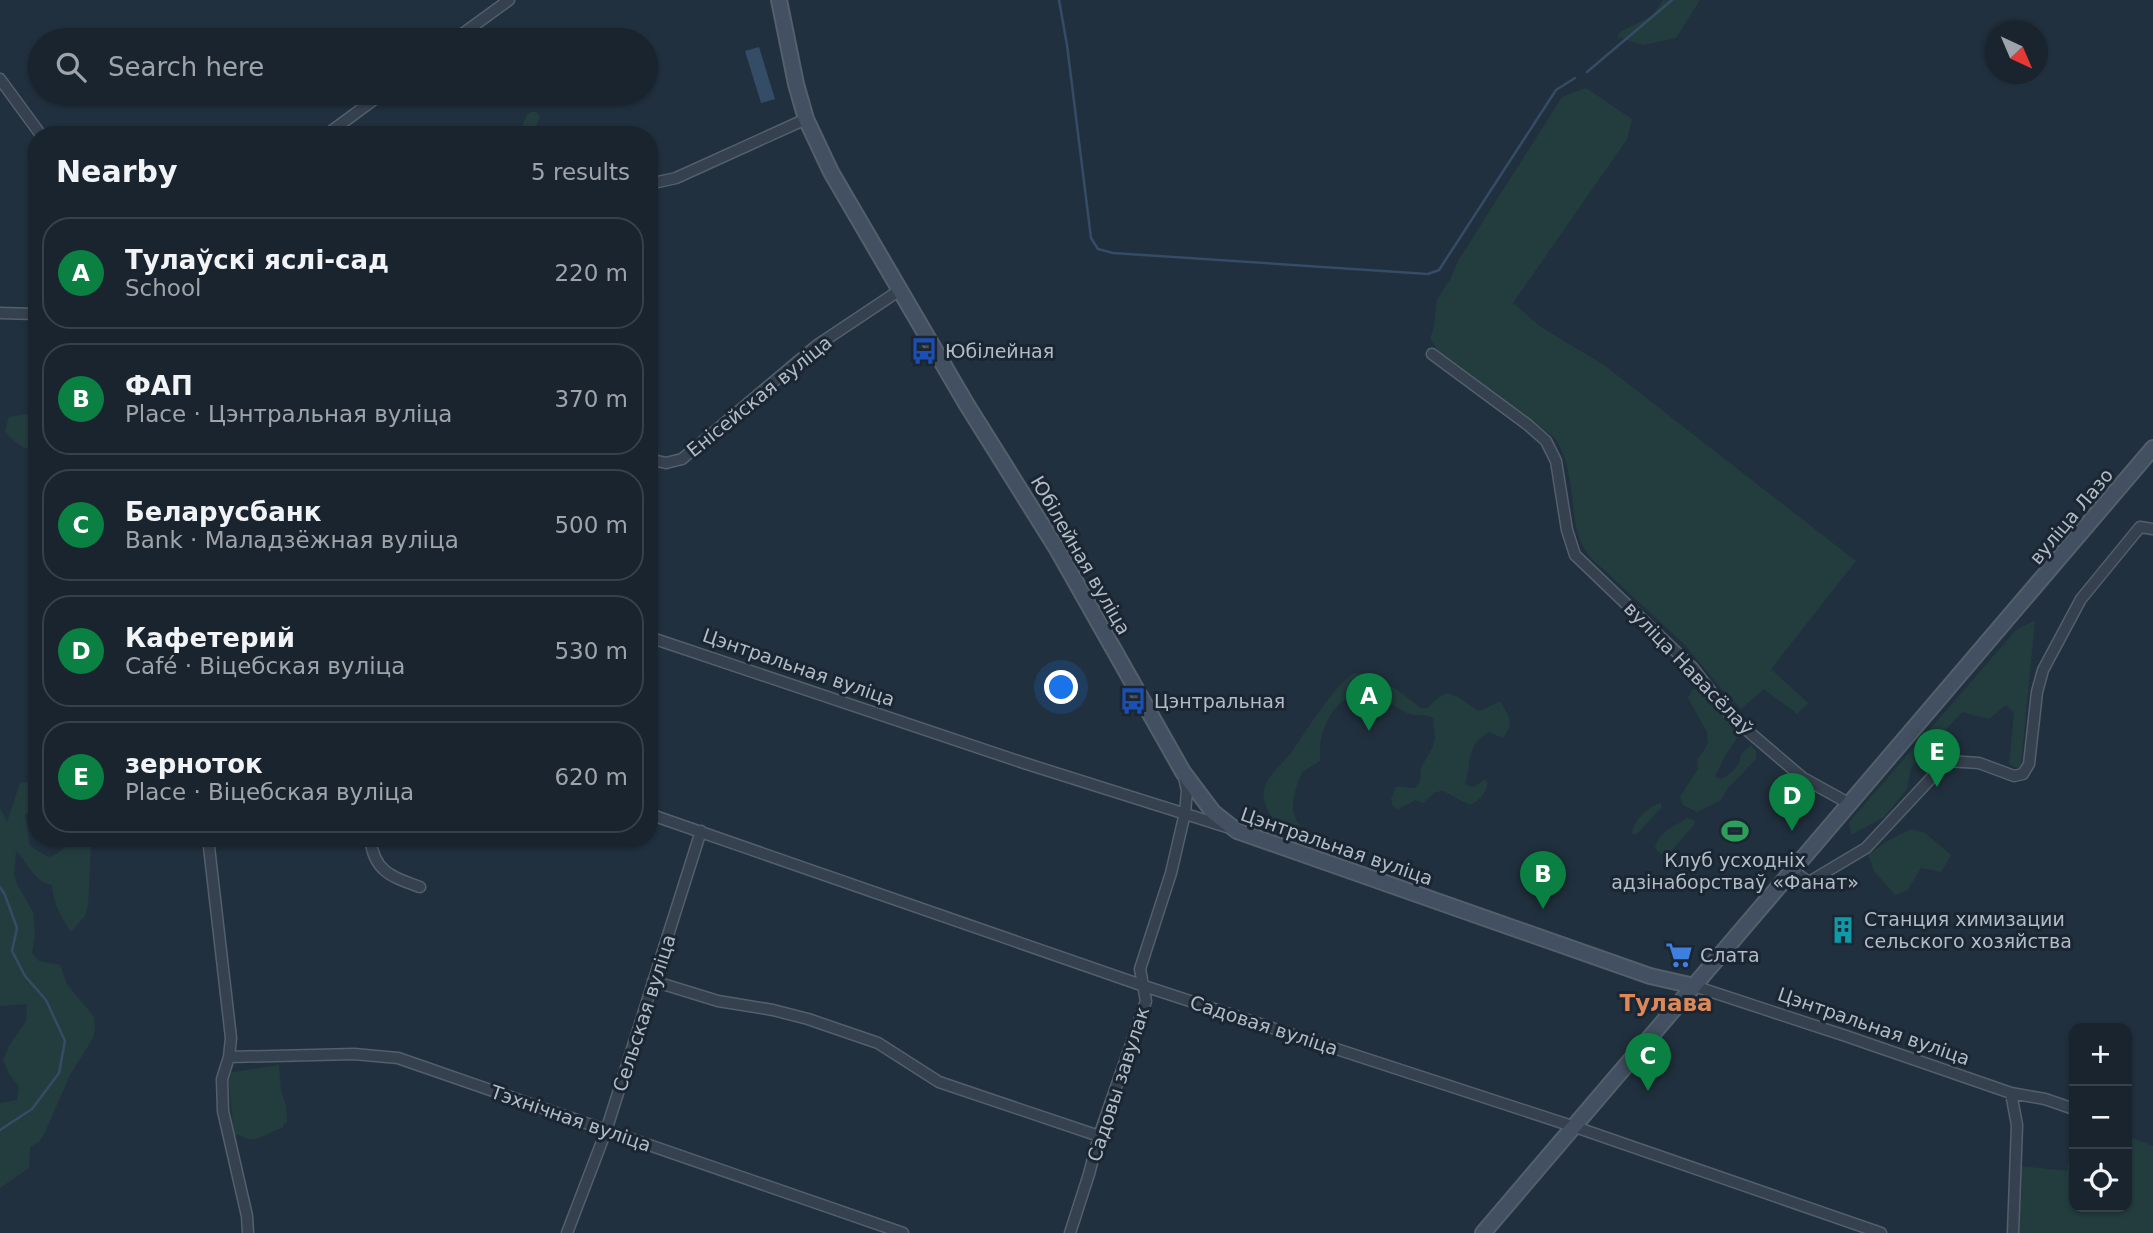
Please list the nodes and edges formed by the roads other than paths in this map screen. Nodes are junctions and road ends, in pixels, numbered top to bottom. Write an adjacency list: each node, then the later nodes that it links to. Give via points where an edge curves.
1 (509, 0): 3 (street)
2 (779, 0): 6 (main road, Юбілейная вуліца)
3 (470, 28)
4 (0, 79): 7 (street)
5 (367, 105): 8 (street)
6 (806, 119): 9 (street); 10 (main road, Юбілейная вуліца, via 831,172)
7 (34, 126)
8 (338, 126)
9 (658, 182)
10 (900, 290): 15 (street, Енісейская вуліца, via 816,346 681,460); 18 (main road, Юбілейная вуліца, via 1057,549)
11 (0, 313): 12 (street)
12 (28, 314)
13 (1432, 354): 19 (street, вуліца Навасёлаў, via 1546,441 1556,461 1575,555 1693,668 1735,720 1803,779)
14 (2153, 448): 19 (main road, вуліца Лазо)
15 (658, 461)
16 (2153, 529): 26 (street, via 2140,527 2081,599 2043,670 2029,764 2023,774 1947,761 1866,848 1809,882)
17 (658, 640): 20 (street, Цэнтральная вуліца)
18 (1183, 772): 20 (street, Садовы завулак); 23 (main road, Юбілейная вуліца, via 1213,813)
19 (1850, 804): 26 (main road, вуліца Лазо)
20 (1185, 813): 23 (street, Цэнтральная вуліца); 29 (street, Садовы завулак, via 1140,969)
21 (658, 817): 22 (street, Садовая вуліца)
22 (701, 831): 28 (street, Сельская вуліца); 29 (street, Садовая вуліца)
23 (1237, 831): 30 (main road, Цэнтральная вуліца, via 1650,976)
24 (209, 847): 31 (street, via 231,1038)
25 (371, 847): 27 (street, via 390,876)
26 (1793, 871): 30 (main road, вуліца Лазо)
27 (420, 887)
28 (653, 981): 35 (street, Сельская вуліца); 36 (street, via 718,1001 808,1019 877,1043 939,1082)
29 (1144, 986): 34 (street, Садовая вуліца); 36 (street, Садовы завулак, via 1146,1001)
30 (1694, 986): 32 (street, Цэнтральная вуліца); 34 (main road, вуліца Лазо)
31 (229, 1057): 35 (street, Тэхнічная вуліца, via 354,1054 398,1058); 37 (street, via 222,1079 223,1111)
32 (2011, 1093): 33 (street, Цэнтральная вуліца); 43 (street, via 2017,1125)
33 (2069, 1106)
34 (1573, 1127): 41 (main road, вуліца Лазо); 42 (street, Садовая вуліца)
35 (606, 1131): 38 (street, Сельская вуліца); 39 (street, Тэхнічная вуліца)
36 (1099, 1136): 40 (street, Садовы завулак)
37 (248, 1233)
38 (567, 1233)
39 (904, 1233)
40 (1070, 1233)
41 (1483, 1233)
42 (1881, 1233)
43 (2013, 1233)

